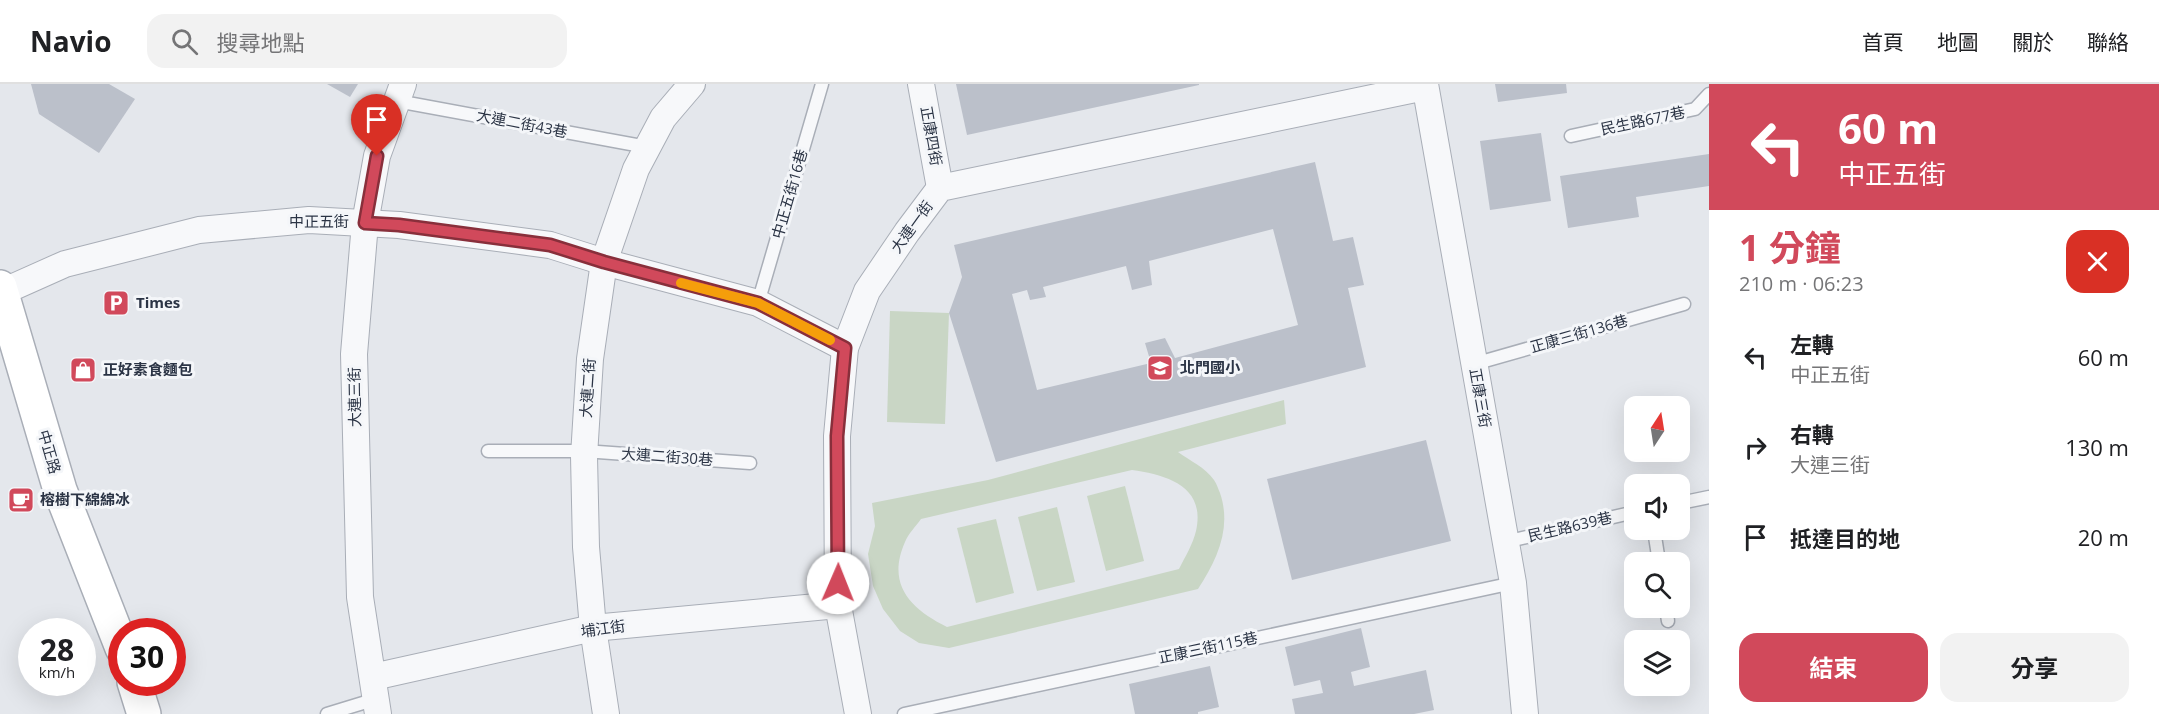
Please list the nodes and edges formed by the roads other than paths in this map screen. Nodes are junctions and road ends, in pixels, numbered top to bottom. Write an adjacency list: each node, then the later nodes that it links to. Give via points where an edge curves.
1 (692, 84): 8 (street, 大連二街, via 663,118)
2 (822, 84): 13 (lane, 中正五街16巷)
3 (920, 84): 9 (street, 正康四街)
4 (1425, 86): 9 (street, 大連一街); 16 (street, 正康三街)
5 (400, 92): 8 (lane, 大連二街43巷); 10 (street, 大連三街, via 377,156)
6 (1709, 94): 7 (lane, 民生路677巷, via 1695,110)
7 (1571, 136)
8 (647, 147): 11 (street, 大連二街)
9 (940, 188): 15 (street, 大連一街, via 867,291)
10 (365, 223): 11 (street, 中正五街, via 550,245); 12 (street, 中正五街, via 309,220 199,230 65,264); 30 (street, 大連三街, via 354,366 360,597)
11 (604, 262): 13 (street, 中正五街); 18 (street, 大連二街, via 590,359)
12 (1, 291): 26 (street, 中正路, via 60,490)
13 (758, 303): 15 (street, 中正五街)
14 (1684, 304): 16 (lane, 正康三街136巷)
15 (845, 348): 25 (street, 大連一街, via 837,436)
16 (1474, 364): 23 (street, 正康三街)
17 (488, 451): 18 (lane, 大連二街30巷)
18 (584, 451): 19 (lane, 大連二街30巷); 29 (street, 大連二街)
19 (750, 463)
20 (1709, 497): 21 (lane)
21 (1690, 501)
22 (1624, 515): 23 (lane, 民生路639巷)
23 (1505, 542): 24 (street, 正康三街)
24 (1513, 583): 34 (lane, 正康三街115巷); 35 (street, 正康三街)
25 (838, 605): 29 (street, 埔江街); 33 (street, 大連一街)
26 (110, 618)
27 (1668, 618): 28 (lane)
28 (1668, 621)
29 (593, 628): 30 (street, 埔江街); 32 (street, 大連二街)
30 (376, 697): 31 (lane)
31 (327, 714)
32 (606, 714)
33 (858, 714)
34 (904, 714)
35 (1525, 714)

